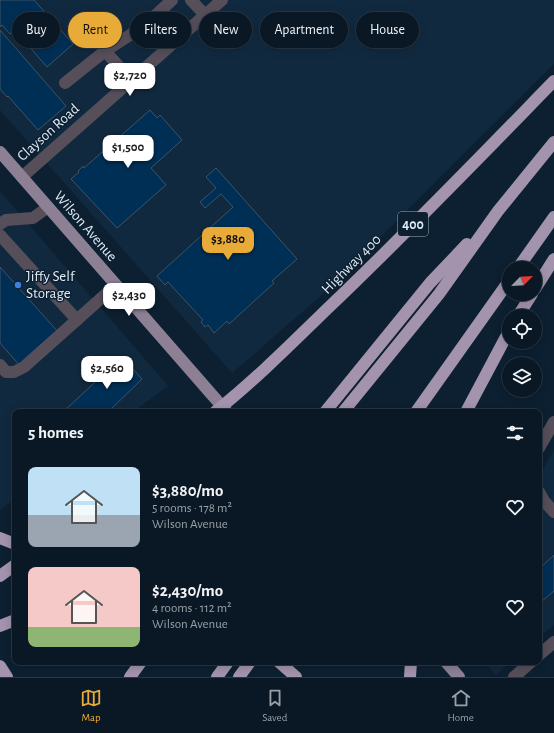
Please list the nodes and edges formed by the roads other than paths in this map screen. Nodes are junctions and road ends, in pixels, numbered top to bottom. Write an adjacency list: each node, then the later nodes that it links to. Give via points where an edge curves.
1 (172, 0): 7 (street, via 136,31)
2 (191, 0): 4 (street)
3 (222, 0): 5 (street, Clayson Road)
4 (202, 12)
5 (208, 12)
6 (199, 20): 8 (street, Clayson Road)
7 (105, 51): 8 (street); 10 (street)
8 (131, 80): 13 (street, Clayson Road)
9 (554, 81): 27 (highway, Highway 400 / 400, via 360,277 269,365)
10 (65, 83)
11 (554, 142): 15 (highway)
12 (0, 152): 13 (main road, Wilson Avenue)
13 (22, 177): 14 (main road, Wilson Avenue)
14 (48, 207): 17 (street, via 32,218 6,220); 22 (main road, Wilson Avenue)
15 (498, 211): 29 (highway, via 430,283); 30 (highway, via 439,294)
16 (554, 217): 20 (highway)
17 (0, 224)
18 (0, 235): 24 (street)
19 (554, 259): 21 (highway)
20 (523, 261)
21 (542, 278)
22 (116, 285): 24 (street); 28 (main road, Wilson Avenue)
23 (502, 291): 31 (highway)
24 (77, 320): 26 (street, via 24,367 14,372 6,372)
25 (502, 344): 32 (highway)
26 (0, 365)
27 (219, 409)
28 (224, 409)
29 (327, 409)
30 (345, 409)
31 (418, 409)
32 (468, 409)
33 (554, 422): 34 (street)
34 (542, 443)
35 (542, 497): 36 (street)
36 (554, 512)
37 (0, 538): 38 (highway)
38 (12, 543)
39 (12, 567): 40 (highway)
40 (0, 576)
41 (554, 642): 42 (street)
42 (542, 652)
43 (139, 665): 51 (highway)
44 (226, 665): 52 (highway)
45 (283, 665): 53 (highway)
46 (411, 665): 54 (highway)
47 (449, 665): 55 (main road)
48 (528, 665): 56 (street)
49 (0, 666): 50 (highway)
50 (7, 677)
51 (130, 677)
52 (217, 677)
53 (296, 677)
54 (410, 677)
55 (459, 677)
56 (514, 677)

